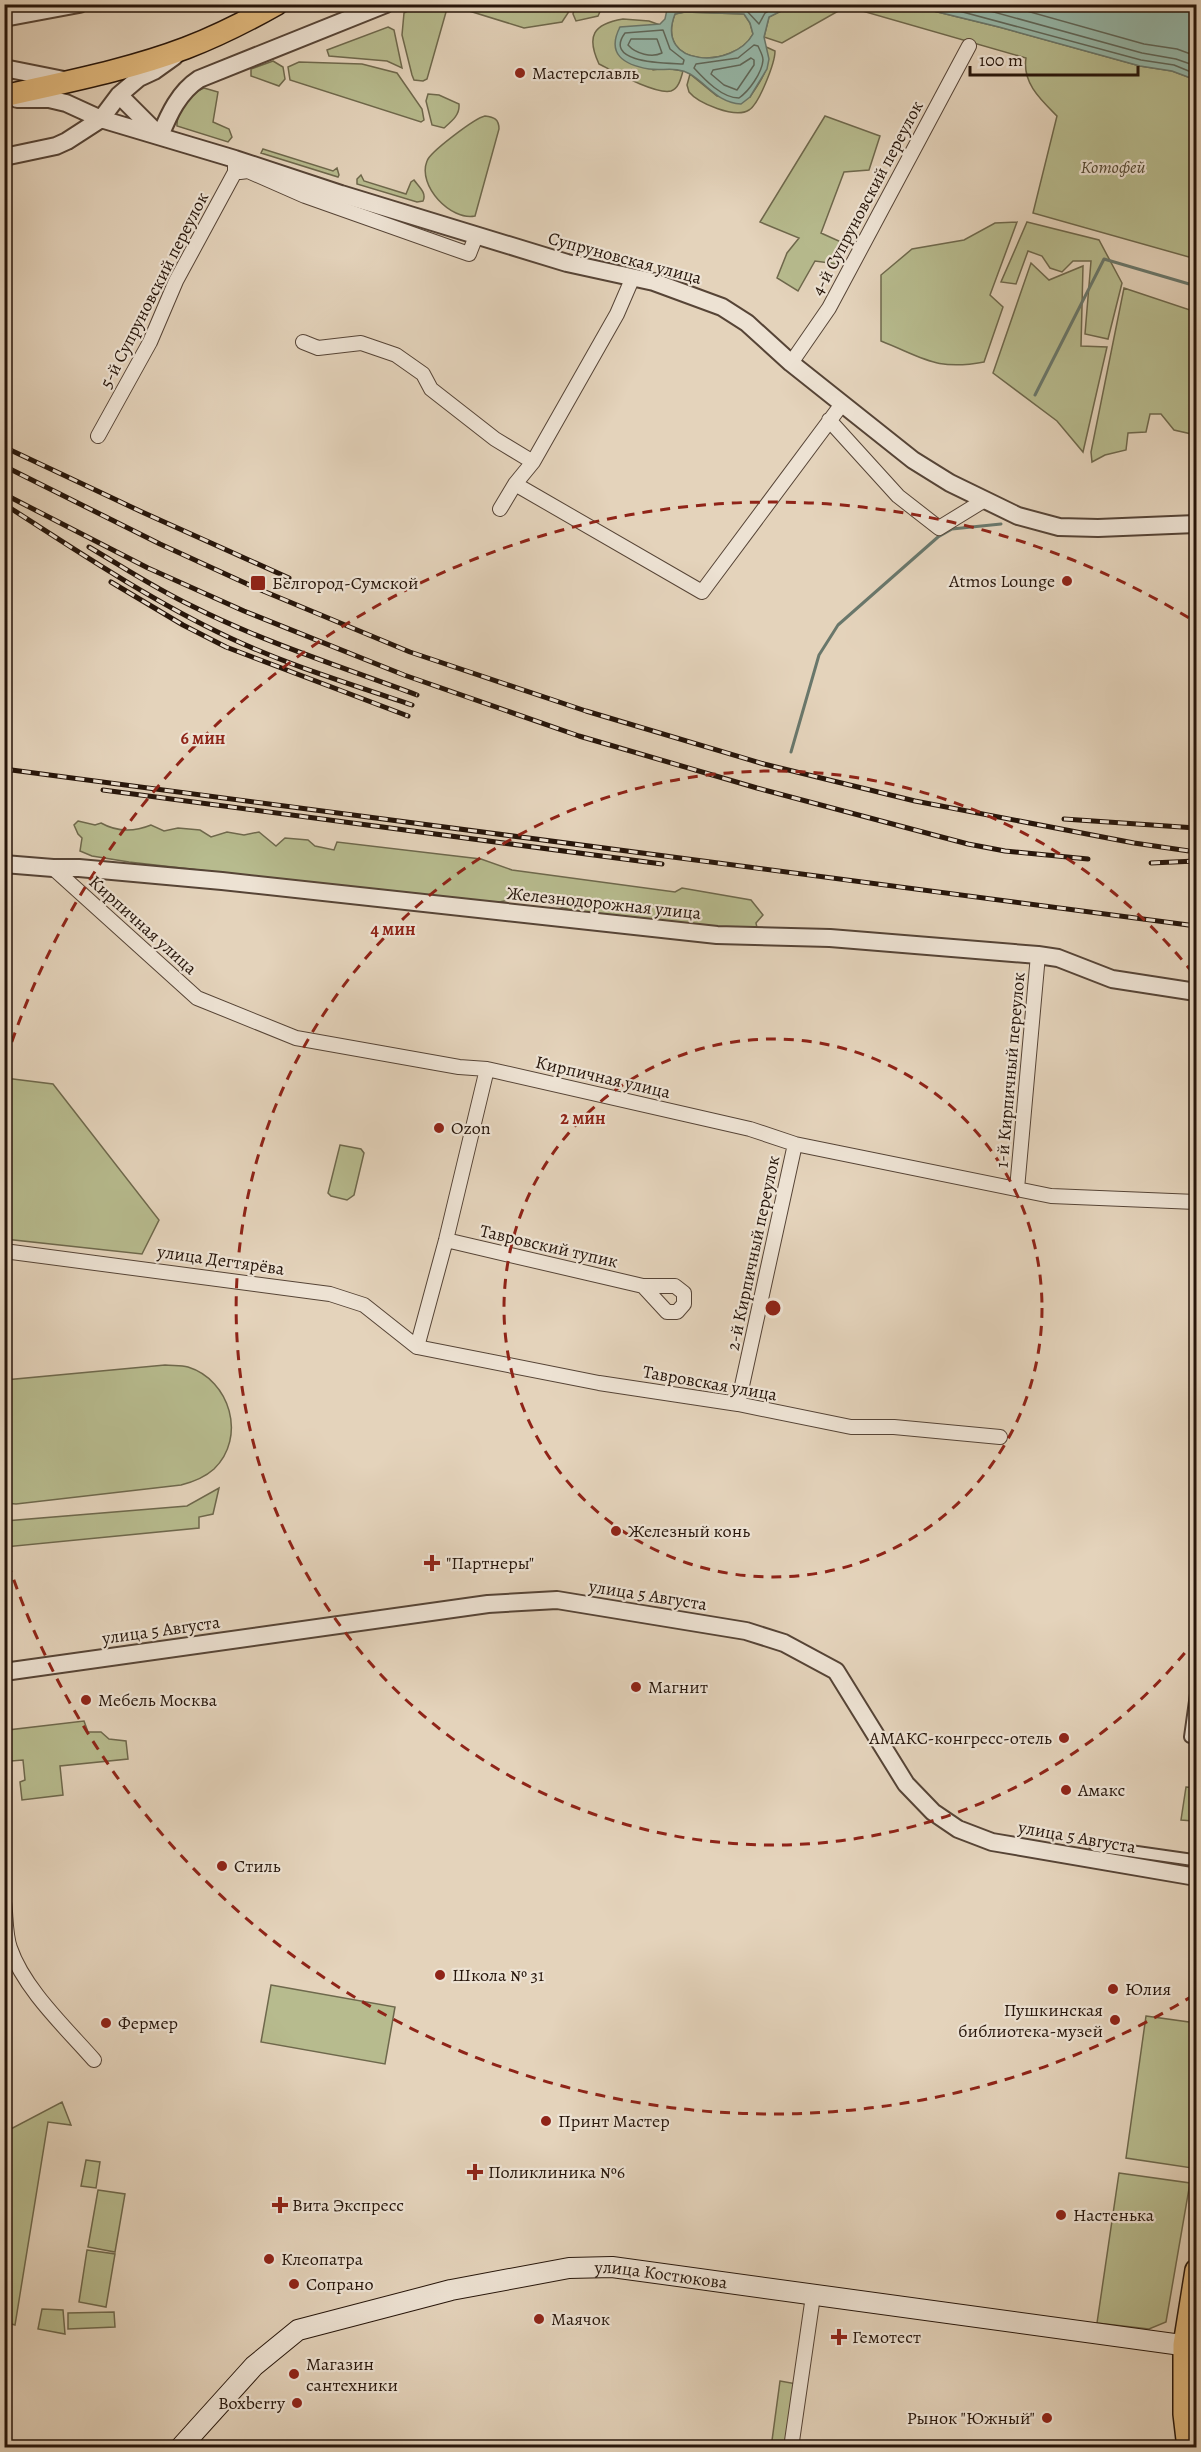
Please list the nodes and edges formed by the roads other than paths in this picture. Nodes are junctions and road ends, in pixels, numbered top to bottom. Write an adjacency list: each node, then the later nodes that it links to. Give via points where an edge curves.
1 (79, 4): 4 (street)
2 (277, 4): 6 (main road)
3 (386, 4): 14 (street, via 199,79 170,112)
4 (4, 18)
5 (969, 46): 19 (street, 4-й Супруновский переулок, via 829,308)
6 (185, 48): 8 (main road); 9 (street)
7 (4, 68): 8 (street)
8 (68, 81): 10 (main road)
9 (119, 94): 12 (street); 14 (street)
10 (4, 97): 11 (street, Супруновская улица)
11 (66, 103): 12 (street, Супруновская улица); 13 (street, via 77,113)
12 (101, 119): 13 (street); 14 (street, Супруновская улица)
13 (75, 135): 15 (street, via 56,146)
14 (160, 136): 16 (street, Супруновская улица)
15 (4, 157)
16 (235, 166): 17 (street, Супруновская улица, via 567,263); 22 (street, 5-й Супруновский переулок, via 176,281 150,342)
17 (633, 277): 19 (street, Супруновская улица, via 722,306); 23 (street, via 617,314)
18 (303, 342): 23 (street, via 318,348 361,343 396,355 423,374 431,389 495,440)
19 (791, 363): 20 (street, Супруновская улица)
20 (842, 404): 21 (street); 25 (street, Супруновская улица, via 913,460)
21 (829, 420): 24 (street, via 702,592); 25 (street, via 898,495 939,528)
22 (98, 436)
23 (533, 462): 24 (street)
24 (515, 484): 26 (street)
25 (983, 501): 27 (street, Супруновская улица, via 1018,516 1059,526)
26 (500, 509)
27 (1197, 524)
28 (4, 864): 29 (street, Железнодорожная улица)
29 (53, 868): 30 (street, Железнодорожная улица, via 222,881 717,934); 32 (street, Кирпичная улица, via 197,998 296,1038)
30 (1038, 955): 31 (street, Железнодорожная улица, via 1058,958 1112,979); 34 (street, 1-й Кирпичный переулок)
31 (1197, 992)
32 (487, 1069): 33 (street, Кирпичная улица, via 750,1129); 36 (street)
33 (795, 1144): 34 (street, Кирпичная улица); 40 (street, 2-й Кирпичный переулок)
34 (1017, 1189): 35 (street, Кирпичная улица, via 1052,1196)
35 (1197, 1202)
36 (446, 1240): 38 (street, Тавровский тупик); 39 (street)
37 (4, 1251): 39 (street, улица Дегтярёва, via 330,1294 364,1305)
38 (643, 1286)
39 (417, 1347): 40 (street, Тавровская улица, via 599,1383)
40 (738, 1404): 41 (street, Тавровская улица, via 851,1427)
41 (1000, 1437)
42 (4, 1672): 46 (street, улица 5 Августа, via 488,1604 557,1600 746,1631 784,1643 836,1671 906,1784 933,1812 958,1829 992,1842)
43 (1197, 1694): 44 (street)
44 (1190, 1737)
45 (1095, 1846): 46 (street, via 1168,1853)
46 (1195, 1863)
47 (4, 1902): 48 (street, via 9,1946 18,1967)
48 (94, 2060)
49 (1197, 2270): 51 (main road)
50 (813, 2296): 52 (main road, улица Костюкова); 53 (main road, улица Костюкова, via 612,2267 569,2268 451,2290 298,2330 254,2366); 54 (street)
51 (1194, 2296): 52 (main road)
52 (1190, 2346): 55 (main road, via 1184,2414)
53 (180, 2448)
54 (792, 2448)
55 (1188, 2448)

